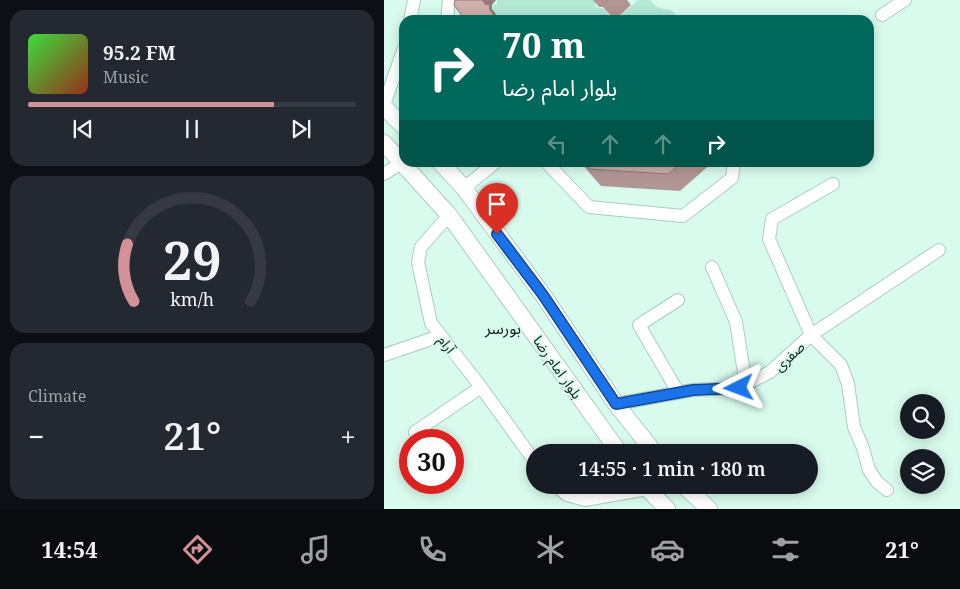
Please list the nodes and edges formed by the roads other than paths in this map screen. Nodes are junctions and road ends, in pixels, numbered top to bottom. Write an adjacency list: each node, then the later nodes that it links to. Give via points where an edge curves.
1 (414, 0): 4 (street)
2 (449, 0): 5 (street)
3 (905, 0): 6 (street)
4 (411, 15)
5 (448, 15)
6 (882, 15)
7 (399, 62): 8 (street)
8 (384, 106): 9 (main road)
9 (399, 122)
10 (384, 143): 11 (main road, بلوار امام رضا)
11 (399, 158)
12 (399, 165): 18 (street)
13 (407, 167): 21 (main road, بلوار امام رضا)
14 (445, 167): 20 (main road, بلوار امام رضا)
15 (490, 167): 20 (street)
16 (551, 167): 17 (street, via 589,207 683,216 732,178)
17 (733, 167)
18 (384, 174)
19 (833, 184): 25 (street, via 772,219 769,238)
20 (464, 188): 31 (main road, بلوار امام رضا, via 543,295)
21 (449, 215): 26 (street, آرام, via 421,248 418,262 432,323); 33 (main road, بلوار امام رضا)
22 (939, 250): 25 (street, صفری)
23 (712, 267): 28 (street, via 736,322)
24 (678, 300): 30 (street, via 639,325)
25 (811, 335): 28 (street, صفری, via 770,372); 36 (street, via 841,365 848,384 854,428 869,470)
26 (440, 336): 27 (street); 29 (street, آرام)
27 (384, 355)
28 (746, 385): 30 (street, صفری)
29 (481, 387): 32 (street); 35 (street, آرام)
30 (678, 392): 31 (street, صفری)
31 (616, 404): 34 (main road, بلوار امام رضا)
32 (418, 429)
33 (613, 444)
34 (648, 444)
35 (526, 450)
36 (888, 490)
37 (567, 494): 38 (street, via 585,500)
38 (613, 494)
39 (652, 494): 41 (main road)
40 (693, 494): 42 (main road)
41 (667, 509)
42 (709, 509)

